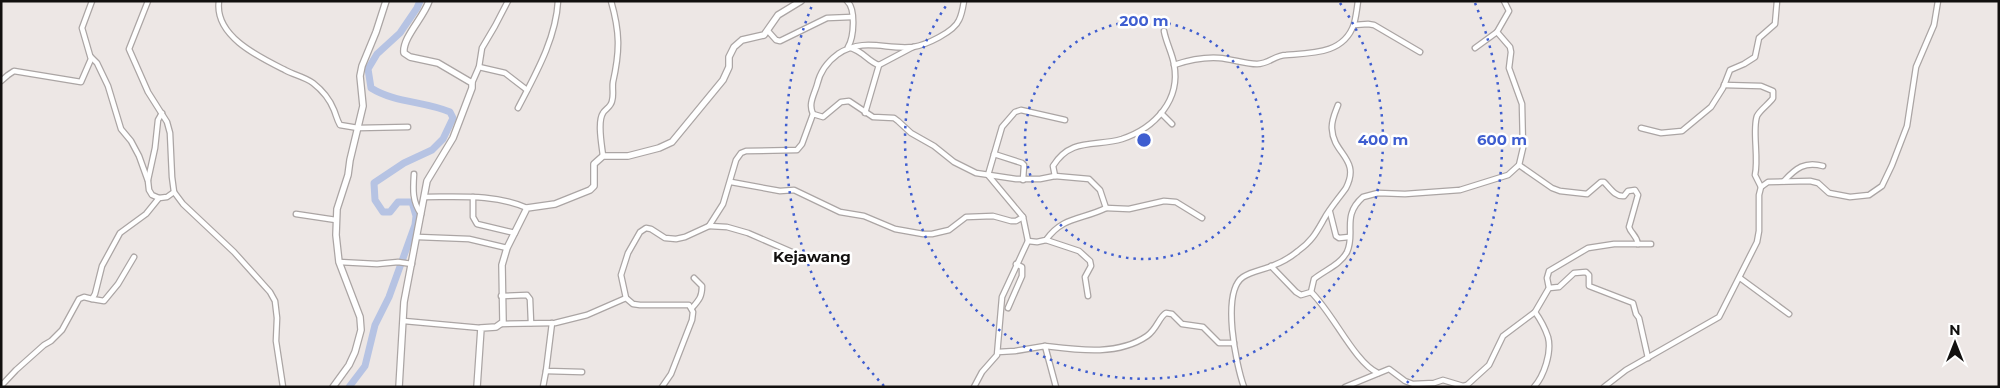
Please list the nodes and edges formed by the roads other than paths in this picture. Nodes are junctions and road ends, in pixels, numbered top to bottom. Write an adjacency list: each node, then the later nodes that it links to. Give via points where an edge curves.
1 (92, 1): 25 (street, via 82,28)
2 (148, 1): 35 (street, via 129,48 148,92)
3 (219, 1): 42 (street, via 218,9 224,25 242,45 313,83 328,99 340,124)
4 (386, 1): 42 (street, via 362,66 363,106)
5 (429, 1): 30 (street, via 406,42 404,53 438,63)
6 (508, 1): 28 (street, via 482,48)
7 (558, 1): 32 (street, via 552,33)
8 (611, 1): 45 (street, via 618,28 617,70 613,99 602,116)
9 (801, 1): 19 (street, via 778,15)
10 (847, 1): 16 (street, via 852,6)
11 (964, 1): 21 (street, via 959,21 954,27)
12 (1358, 1): 17 (street)
13 (1504, 1): 20 (street, via 1509,11)
14 (1777, 1): 31 (street, via 1775,24 1759,38 1755,57 1730,70)
15 (1938, 1): 53 (street, via 1934,25 1916,67 1907,126 1878,190 1869,195 1850,197 1829,193 1810,180)
16 (852, 17): 19 (street, via 827,18 780,41); 22 (street, via 854,30)
17 (1354, 26): 24 (street, via 1374,25); 27 (street, via 1345,39 1327,51 1285,54 1261,64 1212,58)
18 (1164, 31): 27 (street)
19 (768, 32): 45 (street, via 742,40 734,47 723,80 672,142 628,156)
20 (1497, 32): 23 (street); 46 (street, via 1510,47 1509,68 1522,104 1522,157)
21 (914, 47): 22 (street, via 860,44); 26 (street)
22 (848, 48): 26 (street, via 857,50 874,64); 38 (street, via 825,65 820,74 812,99)
23 (1475, 48)
24 (1420, 52)
25 (91, 57): 29 (street, via 80,82 14,72); 52 (street, via 106,80 121,129 134,147)
26 (880, 64): 36 (street)
27 (1174, 65): 37 (street, via 1172,97)
28 (479, 66): 30 (street); 32 (street, via 506,73)
29 (1, 81)
30 (472, 84): 57 (street, via 453,138 430,176)
31 (1724, 84): 43 (street, via 1711,107 1682,131 1661,134); 55 (street, via 1761,86 1772,91 1773,98 1757,116 1755,175)
32 (527, 90): 34 (street)
33 (1338, 105): 62 (street, via 1332,123 1333,136 1351,171 1346,188)
34 (518, 108)
35 (162, 113): 52 (street, via 158,120); 56 (street, via 170,133)
36 (864, 113): 38 (street, via 845,101 823,117); 49 (street, via 894,118 967,170)
37 (1162, 113): 40 (street); 50 (street, via 1145,127 1121,139 1087,143 1071,149 1053,166)
38 (814, 114): 54 (street, via 799,148 741,153)
39 (1065, 120): 44 (street, via 1022,110 1014,112 1002,127)
40 (1172, 124)
41 (408, 127): 42 (street)
42 (358, 128): 67 (street)
43 (1641, 128)
44 (994, 154): 49 (street); 51 (street, via 1022,162)
45 (603, 156): 60 (street, via 594,164 594,186 590,190 555,204)
46 (1519, 165): 71 (street, via 1508,176 1460,190 1368,194 1352,213); 74 (street, via 1560,192 1586,194 1601,182 1620,196 1635,190 1638,195 1629,227)
47 (1823, 166): 53 (street, via 1807,164)
48 (414, 174): 64 (street, via 414,200)
49 (988, 175): 51 (street); 65 (street)
50 (1056, 176): 51 (street); 61 (street, via 1089,179 1100,190)
51 (1023, 180)
52 (148, 181): 59 (street, via 150,193)
53 (1784, 181): 55 (street, via 1768,182)
54 (731, 182): 65 (street, via 780,191 794,190 840,212 923,234 949,230 966,217 993,216 1011,222); 68 (street, via 723,204)
55 (1761, 187): 84 (street, via 1757,242)
56 (174, 192): 59 (street); 108 (street, via 270,292 275,301 276,341)
57 (425, 197): 58 (street); 64 (street)
58 (472, 197): 60 (street, via 500,200); 69 (street, via 473,217 477,224)
59 (159, 198): 90 (street, via 146,214 120,232 102,266)
60 (527, 208): 69 (street)
61 (1106, 208): 66 (street, via 1129,209 1164,201 1176,202); 72 (street, via 1061,224)
62 (1330, 212): 71 (street, via 1336,236); 82 (street, via 1310,242)
63 (296, 214): 67 (street)
64 (422, 215): 70 (street)
65 (1023, 217): 73 (street)
66 (1202, 218)
67 (336, 220): 79 (street)
68 (709, 226): 77 (street, via 748,233 808,259); 89 (street, via 676,239 666,238 646,228 640,232 621,275)
69 (515, 233): 76 (street)
70 (418, 237): 76 (street, via 469,239); 80 (street)
71 (1349, 237): 86 (street, via 1346,254 1314,279)
72 (1046, 240): 73 (street); 88 (street, via 1079,250 1090,261 1085,277)
73 (1028, 241): 81 (street)
74 (1638, 244): 75 (street); 85 (street, via 1599,245 1580,252 1549,271)
75 (1651, 244)
76 (507, 248): 87 (street, via 502,265)
77 (829, 255)
78 (134, 257): 90 (street, via 104,301)
79 (339, 262): 80 (street); 109 (street, via 360,317 361,330 352,358)
80 (412, 264): 95 (street, via 404,302)
81 (1016, 264): 92 (street, via 1022,267 1022,276); 102 (street, via 1002,297)
82 (1271, 266): 86 (street, via 1296,292); 100 (street, via 1253,271 1241,279 1232,305)
83 (694, 278): 91 (street, via 702,286 702,294)
84 (1740, 278): 94 (street); 103 (street, via 1715,320)
85 (1550, 288): 93 (street); 103 (street, via 1559,287 1574,273 1586,272 1589,286 1633,303)
86 (1312, 292): 106 (street, via 1361,359)
87 (501, 296): 96 (street, via 527,295); 98 (street)
88 (1088, 296)
89 (626, 298): 91 (street, via 633,304 686,305); 97 (street, via 587,315)
90 (92, 299): 107 (street, via 79,299 62,330)
91 (692, 308): 113 (street, via 692,320 671,374)
92 (1008, 308)
93 (1535, 312): 106 (street, via 1503,336 1489,365 1466,385 1443,380 1412,384 1389,369); 118 (street, via 1549,346 1543,373)
94 (1789, 314)
95 (404, 321): 99 (street); 110 (street)
96 (531, 323): 97 (street); 98 (street)
97 (552, 323): 104 (street)
98 (501, 324): 99 (street)
99 (481, 328): 111 (street)
100 (1234, 343): 101 (street, via 1219,343 1203,327 1182,324 1172,314 1166,313 1156,329 1125,346 1091,350); 116 (street)
101 (1045, 346): 102 (street); 115 (street)
102 (998, 352): 114 (street)
103 (1648, 358): 119 (street)
104 (546, 371): 105 (street); 112 (street)
105 (582, 372)
106 (1379, 374): 117 (street)
107 (1, 386)
108 (283, 387)
109 (333, 387)
110 (399, 387)
111 (477, 387)
112 (543, 387)
113 (662, 387)
114 (974, 387)
115 (1056, 387)
116 (1244, 387)
117 (1345, 387)
118 (1534, 387)
119 (1604, 387)

